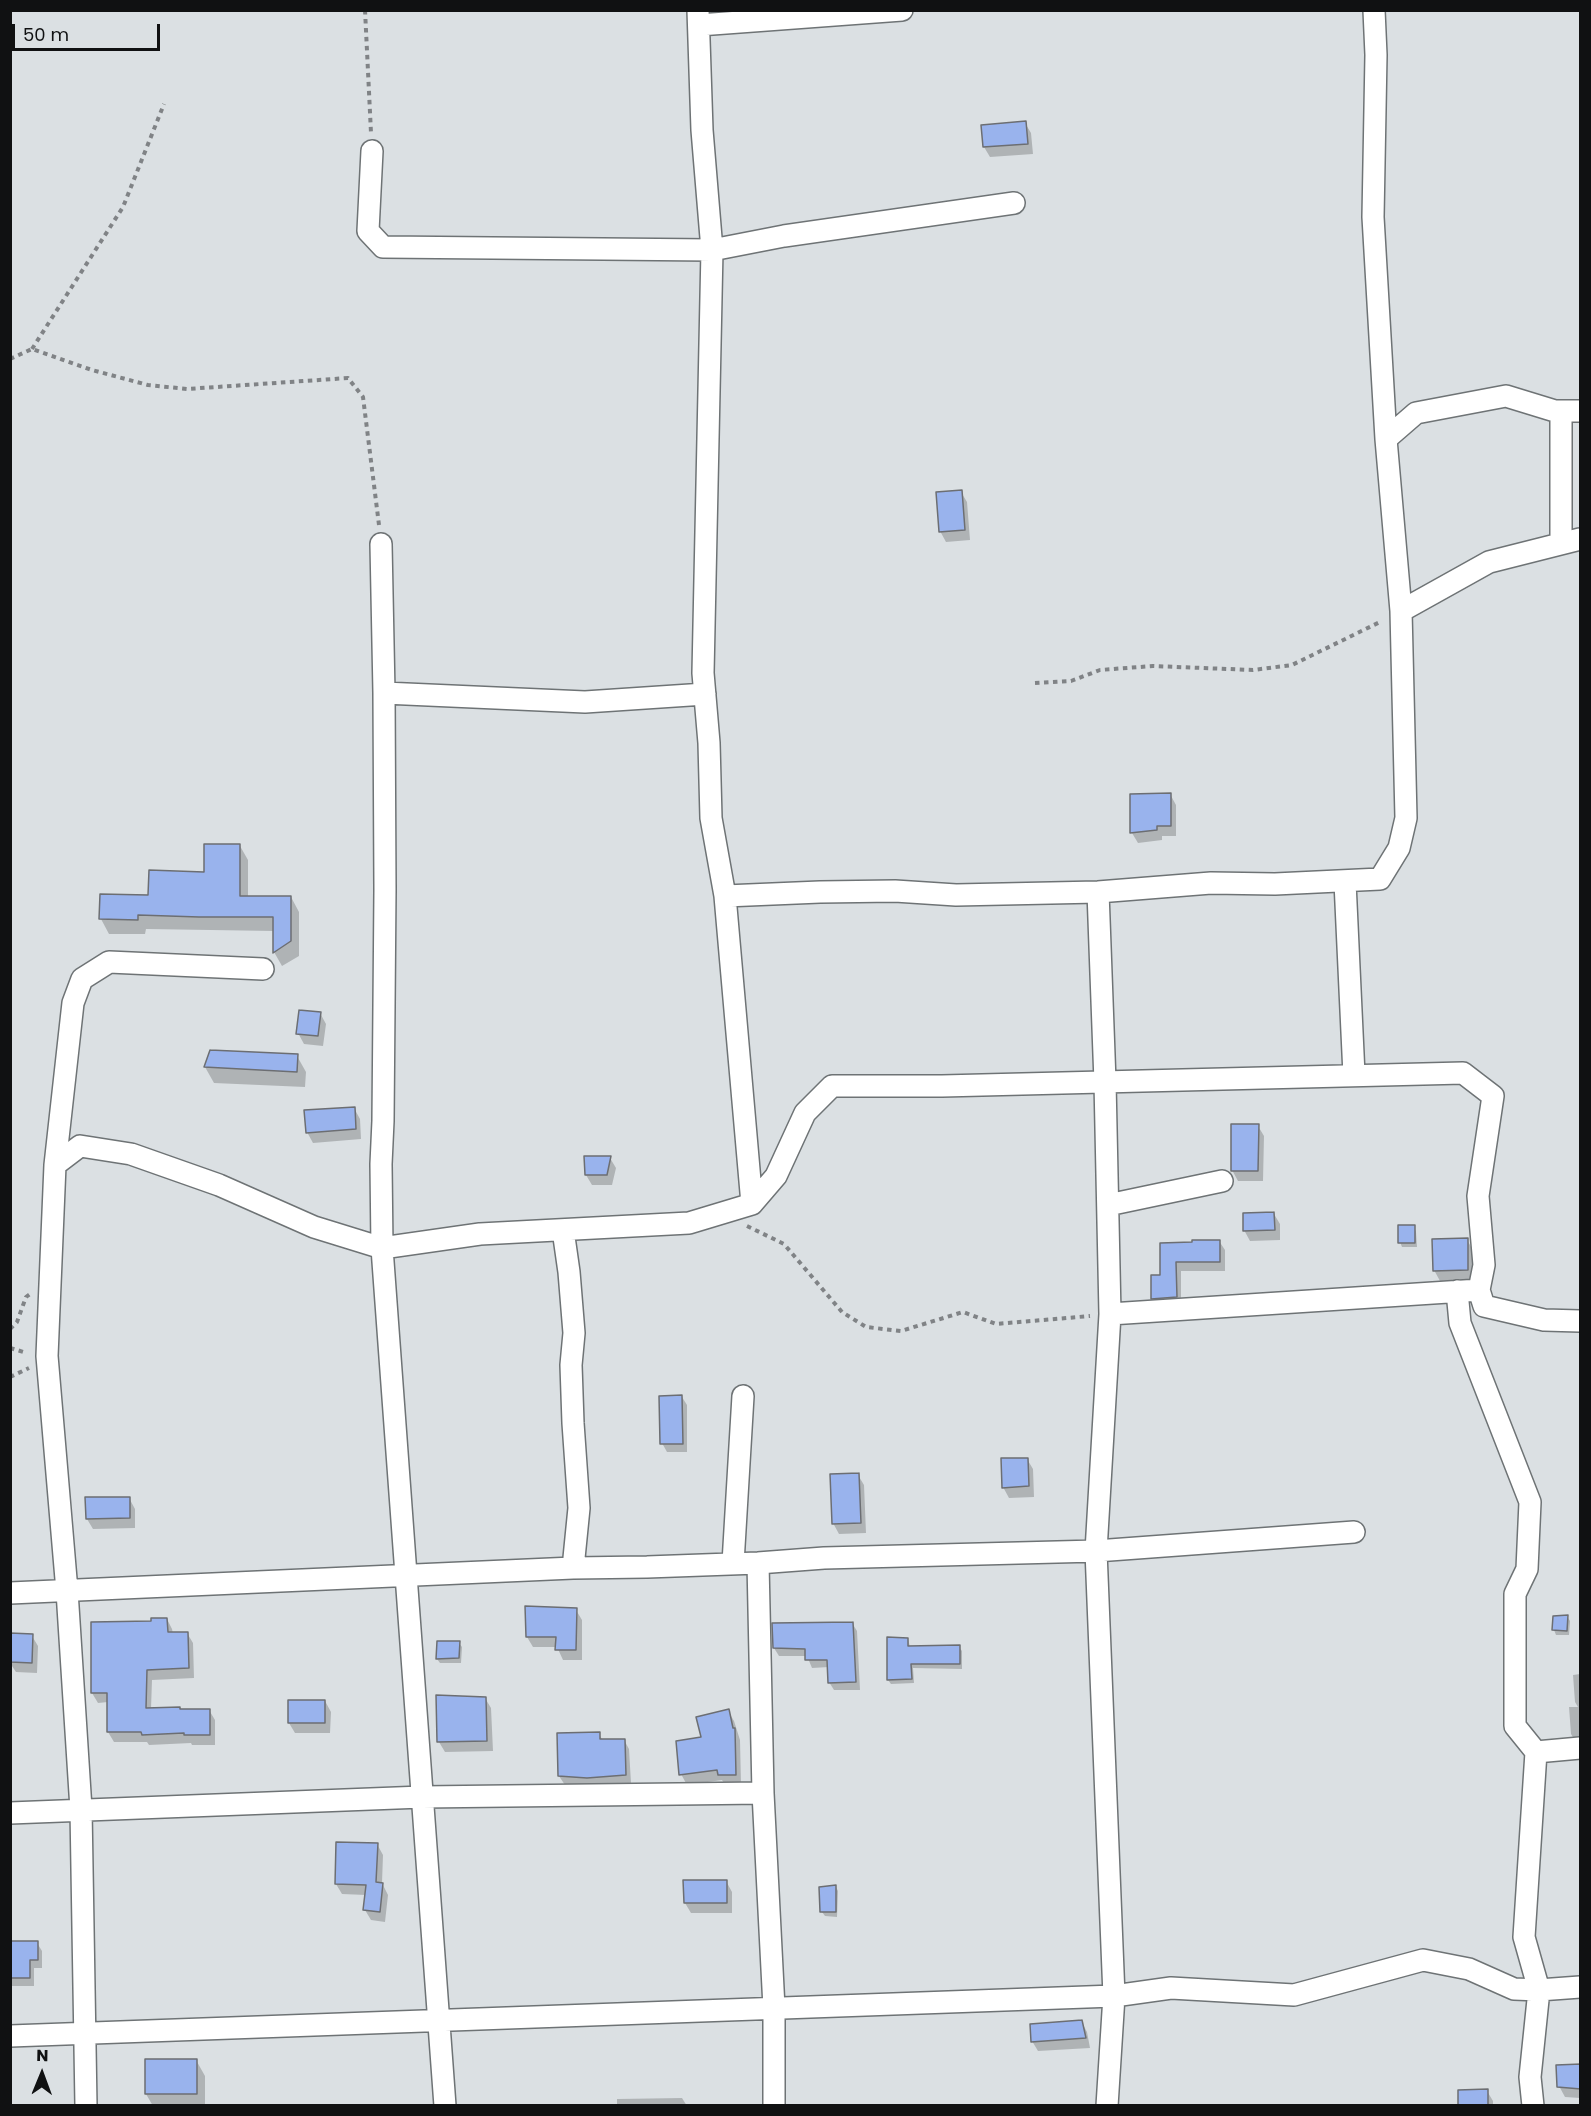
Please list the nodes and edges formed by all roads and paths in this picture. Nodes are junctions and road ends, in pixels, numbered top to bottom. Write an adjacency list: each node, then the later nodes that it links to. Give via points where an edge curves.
1 (365, 10): 6 (path)
2 (902, 10): 4 (street)
3 (1374, 10): 12 (street, via 1373,217)
4 (698, 18): 8 (street)
5 (164, 104): 9 (path, via 123,207)
6 (372, 151): 8 (street, via 368,231 383,247)
7 (1014, 203): 8 (street)
8 (712, 250): 18 (street)
9 (32, 349): 10 (path); 14 (path, via 148,385 187,389 348,378 363,397)
10 (10, 359)
11 (1571, 411): 12 (street, via 1555,411 1506,396 1416,413); 13 (street)
12 (1386, 439): 15 (street)
13 (1571, 541): 15 (street, via 1489,562)
14 (381, 544): 17 (street)
15 (1401, 611): 16 (path, via 1292,665 1253,670 1142,667 1100,670 1071,681); 19 (street, via 1406,818 1399,848 1380,879)
16 (1035, 683)
17 (384, 693): 18 (street, via 585,702); 31 (street)
18 (705, 694): 21 (street, via 711,818)
19 (1345, 882): 20 (street, via 1211,883); 23 (street)
20 (1098, 892): 21 (street, via 956,895 896,891); 24 (street)
21 (725, 896): 27 (street)
22 (263, 969): 25 (street, via 109,962 82,979 73,1003)
23 (1354, 1076): 24 (street); 33 (street, via 1463,1073 1494,1096 1478,1196 1484,1265)
24 (1106, 1082): 27 (street, via 832,1086 806,1113 776,1176); 28 (street)
25 (55, 1165): 31 (street, via 80,1146 131,1154 219,1185 314,1227); 45 (street, via 47,1356)
26 (1222, 1181): 28 (street)
27 (752, 1204): 29 (street)
28 (1108, 1205): 34 (street)
29 (722, 1213): 30 (street, via 689,1223); 34 (path, via 784,1244 842,1312 866,1327 901,1331 963,1312 996,1324)
30 (563, 1230): 31 (street, via 480,1234); 43 (street, via 574,1333 571,1365 579,1508)
31 (382, 1248): 44 (street)
32 (1456, 1290): 33 (street); 34 (street); 48 (street, via 1460,1323 1530,1502 1527,1569 1515,1594 1515,1726)
33 (1479, 1290): 35 (street, via 1484,1306 1544,1320)
34 (1110, 1314): 40 (street)
35 (1581, 1321)
36 (10, 1348): 37 (path)
37 (31, 1354)
38 (743, 1396): 41 (street)
39 (1354, 1532): 40 (street)
40 (1096, 1551): 42 (street); 55 (street)
41 (732, 1563): 42 (street); 43 (street)
42 (759, 1563): 49 (street)
43 (573, 1568): 44 (street)
44 (406, 1575): 45 (street); 50 (street)
45 (67, 1591): 46 (street); 51 (street)
46 (10, 1593)
47 (1581, 1748): 48 (street)
48 (1536, 1752): 54 (street, via 1524,1938)
49 (763, 1793): 50 (street); 56 (street)
50 (422, 1797): 51 (street); 57 (street)
51 (81, 1809): 52 (street); 58 (street)
52 (10, 1813)
53 (1581, 1987): 54 (street)
54 (1539, 1990): 55 (street, via 1514,1989 1469,1969 1423,1960 1294,1995 1171,1988); 64 (street, via 1530,2077)
55 (1114, 1996): 56 (street); 63 (street)
56 (774, 2008): 57 (street); 62 (street)
57 (438, 2020): 58 (street); 61 (street)
58 (85, 2033): 59 (street); 60 (street)
59 (10, 2036)
60 (86, 2106)
61 (444, 2106)
62 (774, 2106)
63 (1107, 2106)
64 (1533, 2106)

